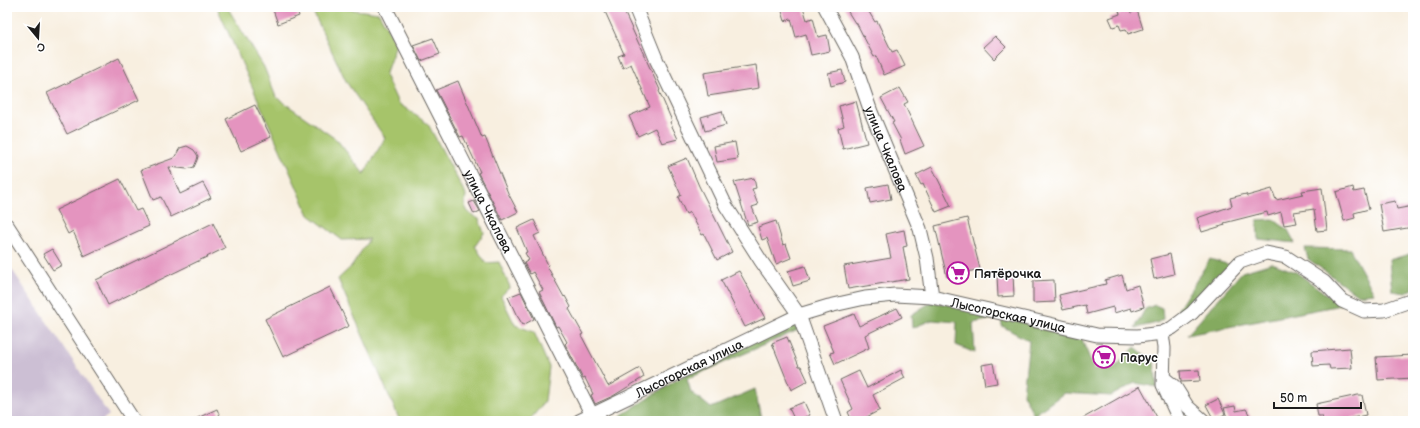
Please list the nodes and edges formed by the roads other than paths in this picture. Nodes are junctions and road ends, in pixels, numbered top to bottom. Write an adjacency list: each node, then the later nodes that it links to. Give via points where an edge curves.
1 (385, 7): 10 (street, улица Чкалова)
2 (635, 7): 7 (street, via 657,61 726,206)
3 (825, 7): 5 (street, улица Чкалова, via 852,57 871,112 920,229)
4 (7, 225): 11 (street)
5 (932, 297): 7 (street, Лысогорская улица, via 895,295 866,298); 8 (street, Лысогорская улица, via 1097,335 1138,336)
6 (1413, 300): 8 (street, Лысогорская улица, via 1384,310 1364,311 1342,301 1324,282 1286,257 1266,252 1240,262 1192,313)
7 (799, 315): 10 (street, Лысогорская улица); 13 (street)
8 (1162, 332): 9 (street)
9 (1165, 386): 14 (street); 15 (street, via 1175,387 1186,406)
10 (592, 415): 12 (street, Лысогорская улица)
11 (134, 421)
12 (579, 421)
13 (836, 421)
14 (1180, 421)
15 (1204, 421)

